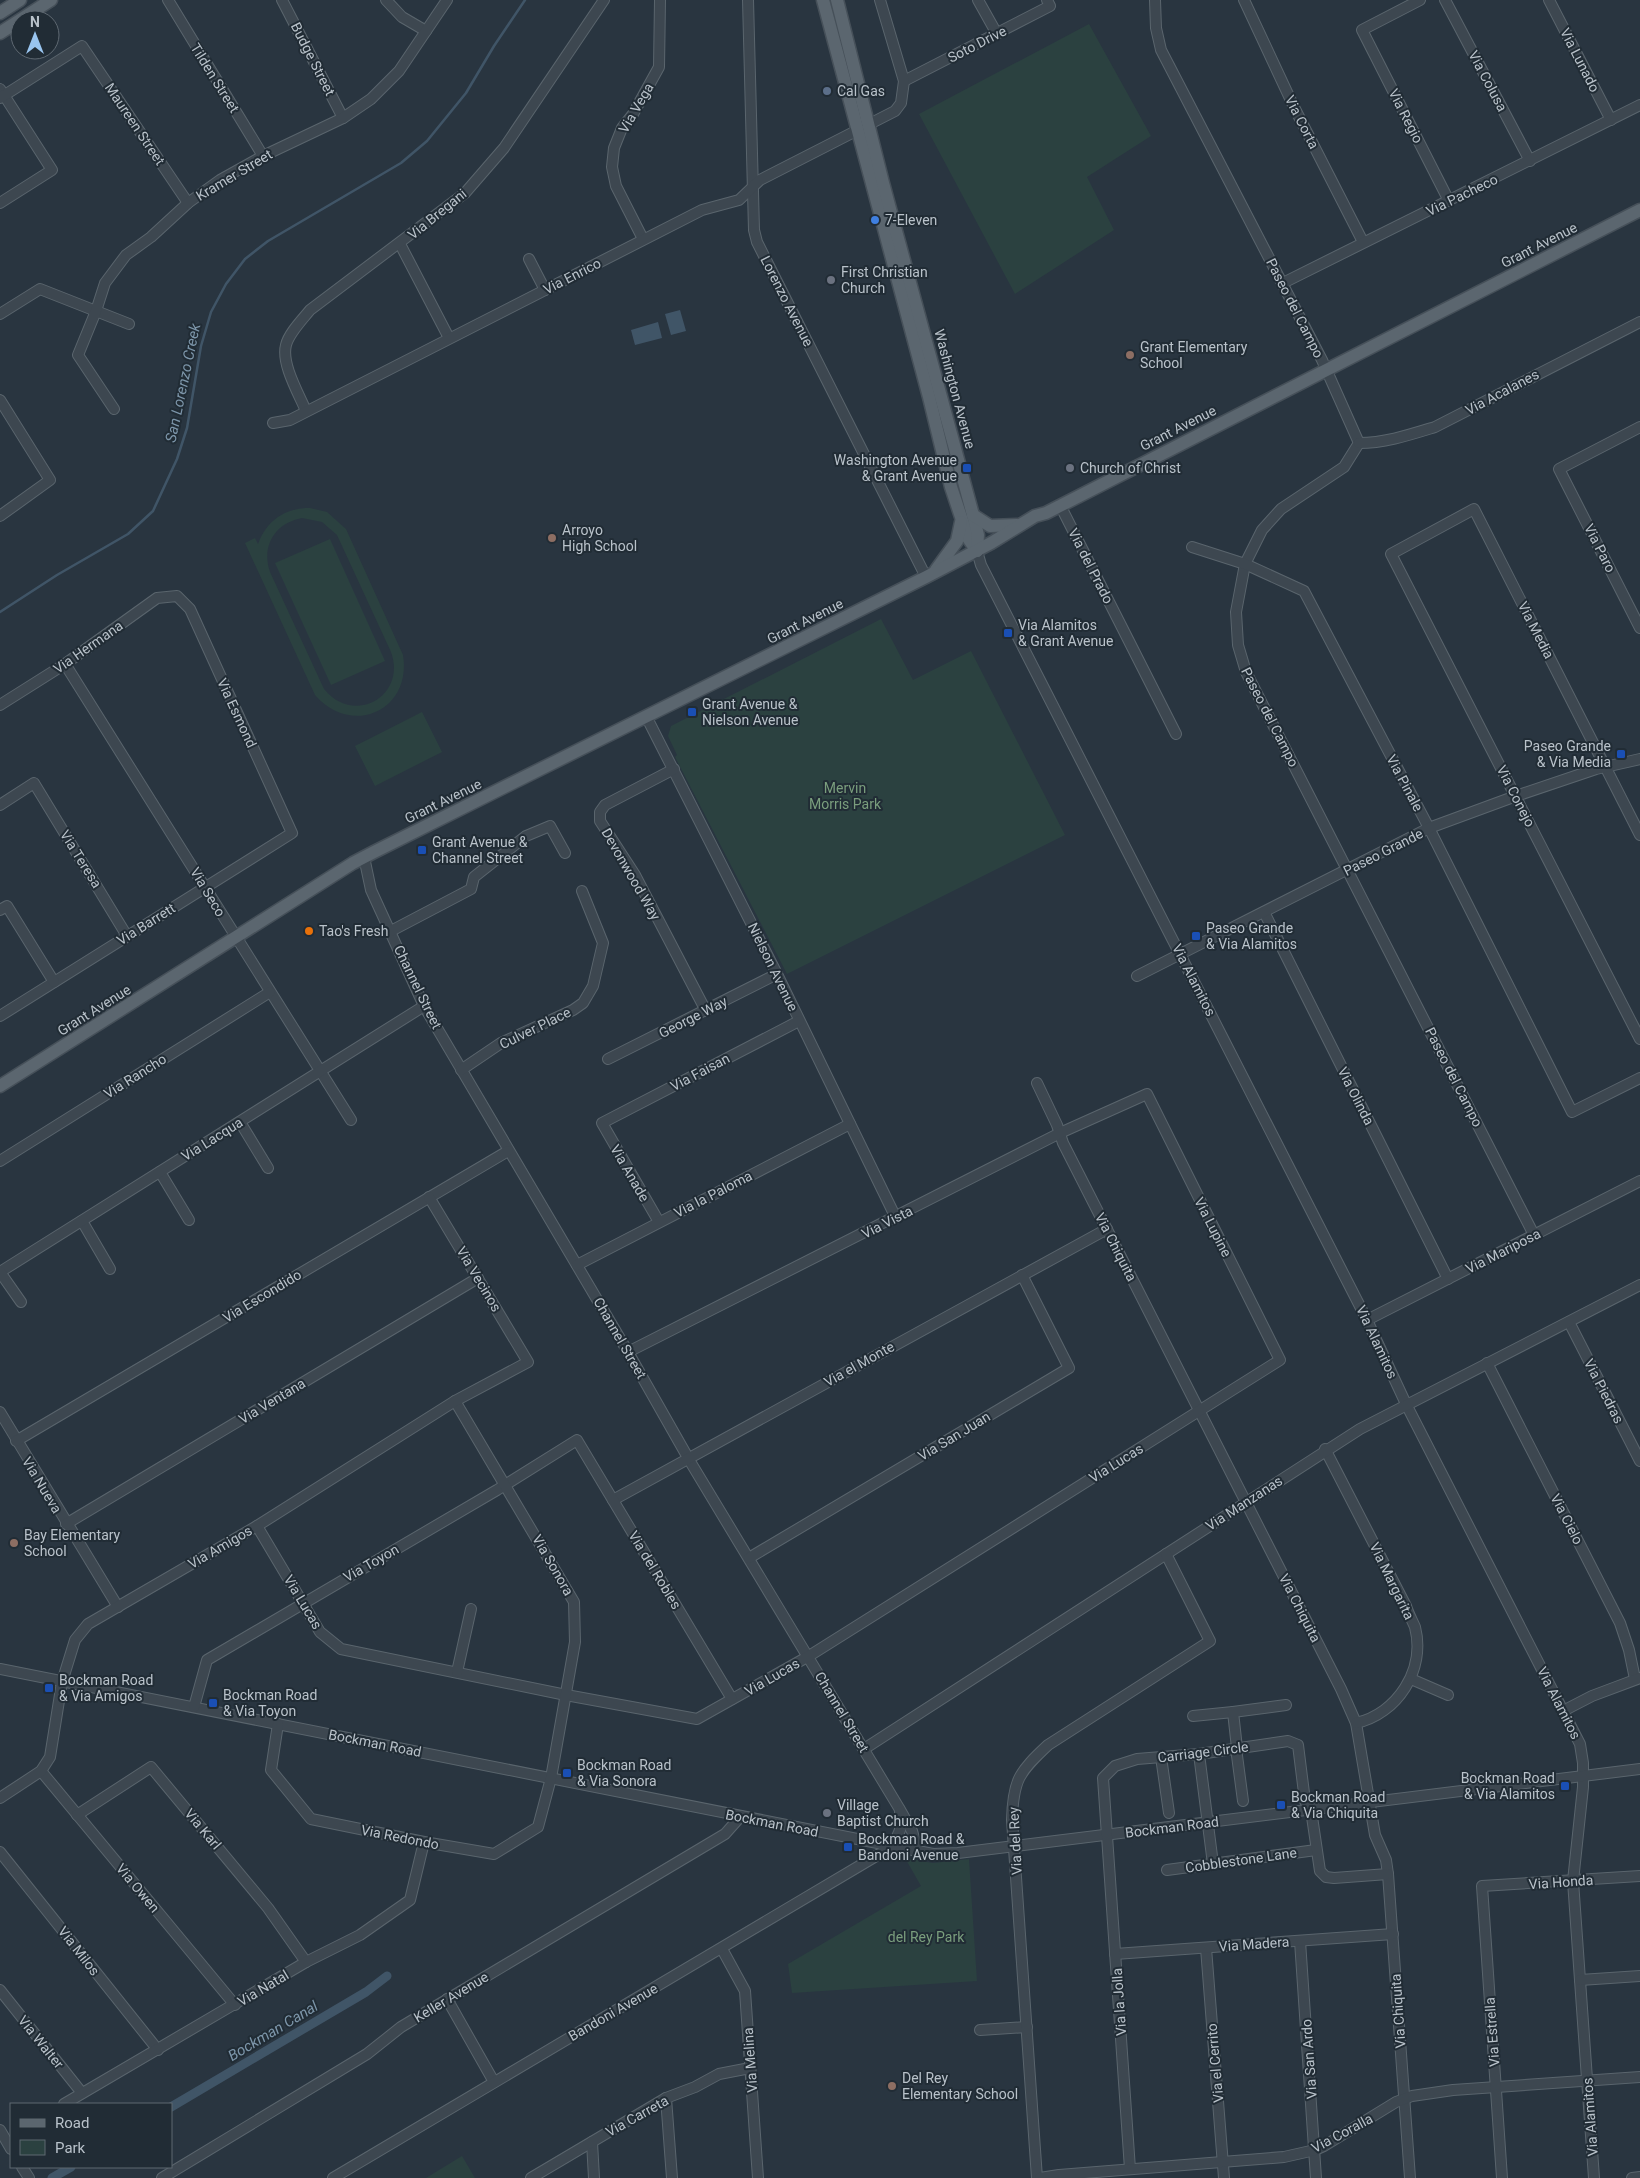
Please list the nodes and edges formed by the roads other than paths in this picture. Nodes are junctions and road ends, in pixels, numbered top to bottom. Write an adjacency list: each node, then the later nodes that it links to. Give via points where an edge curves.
1 (20, 0): 20 (main road)
2 (51, 0): 22 (main road)
3 (168, 0): 30 (street, Tilden Street)
4 (282, 0): 27 (street, Budge Street)
5 (386, 0): 21 (street, via 402,17)
6 (447, 0): 21 (street, Kramer Street)
7 (604, 0): 39 (street, Via Bregani, via 504,148 465,193)
8 (660, 0): 37 (street, Via Vega, via 659,67 622,128 614,148 612,167 616,186)
9 (748, 0): 32 (street, Lorenzo Avenue)
10 (823, 0): 29 (main road, Washington Avenue)
11 (837, 0): 29 (main road, Washington Avenue)
12 (880, 0): 24 (street)
13 (978, 0): 23 (street)
14 (1155, 0): 41 (street, Paseo del Campo, via 1161,50)
15 (1244, 0): 38 (street, Via Corta)
16 (1420, 0): 33 (street, Via Regio, via 1362,30)
17 (1445, 0): 31 (street, Via Colusa)
18 (1549, 0): 28 (street, Via Lunado)
19 (1048, 3): 23 (street, Soto Drive)
20 (0, 13)
21 (426, 31): 27 (street, Kramer Street, via 398,72 371,99)
22 (0, 33)
23 (997, 34): 24 (street, Soto Drive)
24 (904, 81): 29 (street, Via Enrico, via 901,104 895,111)
25 (1, 94): 34 (street, Maureen Street, via 82,46); 35 (street, via 52,170)
26 (1640, 105): 28 (street, Via Pacheco)
27 (343, 118): 30 (street, Kramer Street)
28 (1611, 120): 31 (street, Via Pacheco)
29 (863, 128): 32 (street, Via Enrico, via 760,180); 57 (main road, Washington Avenue)
30 (263, 156): 34 (street, Kramer Street)
31 (1530, 161): 33 (street, Via Pacheco)
32 (752, 190): 37 (street, Via Enrico, via 739,200 702,210); 63 (street, Lorenzo Avenue, via 757,242)
33 (1449, 201): 38 (street, Via Pacheco)
34 (188, 203): 43 (street, Kramer Street, via 126,256 105,283)
35 (0, 204)
36 (1640, 210): 48 (main road, Grant Avenue)
37 (643, 239): 42 (street, Via Enrico)
38 (1363, 242): 41 (street, Via Pacheco)
39 (400, 244): 47 (street); 51 (street, Via Bregani, via 310,310 296,327 286,346 286,366)
40 (529, 258): 42 (street)
41 (1283, 283): 48 (street, Paseo del Campo)
42 (545, 290): 47 (street, Via Enrico)
43 (96, 311): 44 (street, via 40,289); 46 (street); 50 (street, Kramer Street, via 78,355)
44 (0, 314)
45 (1640, 322): 54 (street, Via Acalanes, via 1434,427 1404,437)
46 (129, 324)
47 (448, 338): 51 (street, Via Enrico)
48 (1326, 370): 54 (street, Paseo del Campo); 55 (main road, Grant Avenue)
49 (0, 400): 56 (street, via 50,480)
50 (114, 409)
51 (306, 411): 52 (street, Via Enrico, via 290,420)
52 (273, 423)
53 (1640, 427): 65 (street, Via Paro, via 1559,469)
54 (1358, 443): 62 (street, Paseo del Campo, via 1340,470 1281,509 1262,530)
55 (1060, 505): 58 (main road, Grant Avenue); 69 (street, Via del Prado)
56 (0, 516)
57 (967, 516): 58 (main road, via 990,526); 60 (main road, Washington Avenue, via 978,535); 63 (main road, via 957,541)
58 (1020, 525): 60 (main road, Grant Avenue)
59 (1192, 547): 62 (street, Via Pinale)
60 (977, 551): 63 (main road, Grant Avenue); 88 (street, Via Alamitos)
61 (1391, 554): 71 (street, Via Media, via 1474,509); 73 (street, Via Conejo)
62 (1245, 564): 75 (street, Via Pinale, via 1304,591); 80 (street, Paseo del Campo, via 1236,612 1238,645 1246,672)
63 (930, 575): 68 (main road, Grant Avenue)
64 (177, 596): 66 (street, Via Hermana, via 158,598); 76 (street, Via Esmond, via 190,609)
65 (1640, 628)
66 (65, 664): 67 (street, Via Hermana); 81 (street, Via Seco)
67 (0, 705)
68 (647, 718): 72 (street, Nielson Avenue); 79 (main road, Grant Avenue)
69 (1176, 734)
70 (1640, 759): 71 (street, Paseo Grande)
71 (1605, 766): 73 (street, Paseo Grande); 77 (street, Via Media)
72 (674, 769): 89 (street, Nielson Avenue); 94 (street, Devonwood Way, via 605,805 600,812 600,821 634,875)
73 (1516, 796): 75 (street, Paseo Grande); 97 (street, Via Conejo)
74 (0, 805): 86 (street, Via Teresa, via 34,783)
75 (1429, 828): 80 (street, Paseo Grande); 101 (street, Via Pinale, via 1572,1112)
76 (292, 833): 81 (street, Via Barrett)
77 (1640, 835)
78 (565, 853): 85 (street, via 550,826 526,836 474,877 471,889)
79 (364, 857): 85 (street, Channel Street, via 368,881); 87 (main road, Grant Avenue)
80 (1348, 870): 84 (street, Paseo Grande); 121 (street, Paseo del Campo)
81 (205, 888): 86 (street, Via Barrett); 87 (street, Via Seco)
82 (582, 891): 99 (street, Culver Place, via 603,943 593,986 583,1003 501,1043)
83 (0, 910): 91 (street, via 7,906)
84 (1264, 912): 88 (street, Paseo Grande); 127 (street, Via Olinda)
85 (391, 932): 93 (street, Channel Street)
86 (127, 936): 91 (street, Via Barrett)
87 (238, 937): 92 (street, Via Seco); 103 (main road, Grant Avenue)
88 (1181, 955): 90 (street, Paseo Grande); 130 (street, Via Alamitos)
89 (777, 974): 94 (street, George Way); 96 (street, Nielson Avenue)
90 (1138, 976)
91 (54, 982): 95 (street, Via Barrett)
92 (270, 992): 100 (street, Via Seco); 111 (street, Via Rancho)
93 (424, 1006): 99 (street, Channel Street); 100 (street, Via Lacqua)
94 (706, 1011): 98 (street, George Way)
95 (0, 1016)
96 (799, 1021): 107 (street, Via Faisan); 108 (street, Nielson Avenue)
97 (1640, 1039)
98 (608, 1059)
99 (461, 1070): 110 (street, Channel Street)
100 (320, 1072): 105 (street, Via Seco); 106 (street, Via Lacqua)
101 (1640, 1078)
102 (1037, 1083): 109 (street, Via Chiquita)
103 (0, 1086)
104 (1147, 1094): 109 (street, Via Vista); 133 (street, Via Lupine)
105 (350, 1120)
106 (240, 1122): 112 (street); 113 (street, Via Lacqua)
107 (602, 1124): 119 (street, Via Anade)
108 (850, 1124): 116 (street, Nielson Avenue); 119 (street, Via la Paloma)
109 (1060, 1133): 116 (street, Via Vista); 120 (street, Via Chiquita)
110 (508, 1151): 115 (street, Via Escondido); 122 (street, Channel Street)
111 (0, 1161)
112 (268, 1168)
113 (160, 1172): 117 (street); 118 (street, Via Lacqua)
114 (1640, 1181): 121 (street, Via Mariposa)
115 (429, 1196): 126 (street, Via Vecinos); 141 (street, Via Escondido)
116 (896, 1218): 132 (street, Via Vista)
117 (189, 1220)
118 (82, 1221): 123 (street); 124 (street, Via Lacqua)
119 (659, 1222): 122 (street, Via la Paloma)
120 (1106, 1229): 125 (street, Via el Monte); 138 (street, Via Chiquita)
121 (1534, 1235): 127 (street, Via Mariposa)
122 (577, 1265): 132 (street, Channel Street)
123 (110, 1269)
124 (0, 1272): 129 (street)
125 (1022, 1275): 143 (street, Via el Monte); 151 (street, Via San Juan, via 1069,1368)
126 (478, 1278): 134 (street, Via Vecinos); 148 (street, Via Ventana)
127 (1448, 1279): 130 (street, Via Mariposa)
128 (1640, 1285): 131 (street, Via Manzanas)
129 (21, 1302)
130 (1367, 1320): 137 (street, Via Alamitos)
131 (1569, 1322): 135 (street, Via Manzanas); 144 (street, Via Piedras)
132 (628, 1352): 143 (street, Channel Street)
133 (1280, 1360): 138 (street, Via Lucas)
134 (528, 1362): 136 (street, Via Amigos)
135 (1488, 1364): 137 (street, Via Manzanas); 158 (street, Via Cielo, via 1620,1623)
136 (455, 1401): 145 (street, Via Sonora); 149 (street, Via Amigos)
137 (1406, 1404): 142 (street, Via Manzanas); 166 (street, Via Alamitos)
138 (1200, 1411): 147 (street, Via Chiquita); 155 (street, Via Lucas)
139 (0, 1412): 141 (street, Via Nueva)
140 (577, 1440): 145 (street, Via Toyon); 146 (street, Via del Robles)
141 (16, 1441): 148 (street, Via Nueva)
142 (1325, 1449): 147 (street, Via Manzanas); 159 (street, Via Margarita, via 1415,1628 1417,1657)
143 (688, 1458): 146 (street, Via el Monte); 151 (street, Channel Street)
144 (1640, 1461)
145 (505, 1483): 152 (street, Via Toyon); 161 (street, Via Sonora, via 574,1602 575,1642)
146 (613, 1500): 163 (street, Via del Robles)
147 (1246, 1502): 150 (street, Via Manzanas); 169 (street, Via Chiquita)
148 (66, 1524): 153 (street, Via Nueva)
149 (257, 1526): 152 (street, Via Lucas); 153 (street, Via Amigos)
150 (1166, 1554): 172 (street, Via Manzanas); 191 (street, Via del Rey, via 1210,1640 1048,1745 1027,1764 1013,1794)
151 (749, 1558): 155 (street, Channel Street)
152 (303, 1602): 157 (street, Via Lucas, via 320,1632 341,1649); 165 (street, Via Toyon, via 207,1660)
153 (118, 1607): 160 (street, Via Amigos, via 82,1630 75,1640)
154 (471, 1608): 157 (street)
155 (809, 1656): 163 (street, Via Lucas); 172 (street, Channel Street)
156 (0, 1669): 160 (street, Bockman Road)
157 (457, 1672): 161 (street, Via Lucas)
158 (1637, 1678): 166 (street)
159 (1411, 1679): 162 (street); 169 (street, Via Margarita, via 1402,1694 1386,1709)
160 (62, 1682): 165 (street, Bockman Road); 176 (street, Via Amigos, via 50,1757)
161 (566, 1695): 163 (street, Via Lucas, via 697,1720); 178 (street, Via Sonora)
162 (1448, 1695)
163 (732, 1699)
164 (1286, 1705): 167 (street)
165 (194, 1707): 170 (street, Bockman Road)
166 (1563, 1711): 177 (street, Via Alamitos, via 1582,1751)
167 (1233, 1712): 168 (street); 171 (street)
168 (1193, 1716)
169 (1356, 1723): 181 (street, Via Chiquita)
170 (278, 1724): 178 (street, Bockman Road); 189 (street, Via Redondo, via 271,1770 311,1818)
171 (1236, 1748): 173 (street, Carriage Circle); 180 (street); 183 (street, Carriage Circle, via 1288,1741 1298,1745 1305,1801)
172 (864, 1749): 182 (street, Channel Street)
173 (1199, 1754): 174 (street, Carriage Circle); 187 (street)
174 (1161, 1757): 184 (street); 188 (street, Carriage Circle, via 1137,1759 1115,1766 1103,1778)
175 (1640, 1769): 177 (street, Bockman Road)
176 (41, 1771): 179 (street); 185 (street, Via Owen)
177 (1584, 1776): 181 (street, Bockman Road); 199 (street, Via Alamitos)
178 (551, 1778): 186 (street, Bockman Road); 189 (street, Via Redondo, via 538,1827 494,1854)
179 (0, 1798)
180 (1243, 1801)
181 (1369, 1803): 183 (street, Bockman Road); 197 (street, Via Chiquita)
182 (900, 1808): 190 (street, via 900,1830); 194 (street, Channel Street)
183 (1311, 1810): 187 (street, Bockman Road); 192 (street)
184 (1169, 1813)
185 (78, 1815): 206 (street, Via Karl, via 151,1767 262,1902); 211 (street, Via Owen)
186 (740, 1816): 190 (street, Bockman Road); 210 (street, Keller Avenue, via 725,1834)
187 (1209, 1823): 188 (street, Bockman Road); 195 (street)
188 (1107, 1835): 191 (street, Bockman Road); 205 (street, Via la Jolla)
189 (424, 1842): 206 (street, Via Natal, via 410,1900 360,1935)
190 (893, 1846): 194 (street, Bockman Road); 203 (street, Bandoni Avenue)
191 (1014, 1846): 194 (street, Bockman Road, via 952,1854); 212 (street, Via del Rey)
192 (1316, 1850): 195 (street, Cobblestone Lane); 197 (street, via 1320,1872 1326,1877)
193 (0, 1852): 214 (street, Via Milos)
194 (918, 1852)
195 (1213, 1864): 196 (street, Cobblestone Lane)
196 (1167, 1870)
197 (1388, 1874): 201 (street, Via Chiquita)
198 (1640, 1876): 199 (street, Via Honda)
199 (1573, 1881): 200 (street, Via Honda); 208 (street, Via Alamitos)
200 (1482, 1886): 219 (street, Via Estrella)
201 (1393, 1934): 202 (street, Via Madera); 222 (street, Via Chiquita)
202 (1300, 1941): 204 (street, Via Madera); 225 (street, Via San Ardo)
203 (722, 1948): 215 (street, Via Melina, via 746,1991); 218 (street, Bandoni Avenue)
204 (1206, 1948): 205 (street, Via Madera); 226 (street, Via el Cerrito)
205 (1115, 1954): 227 (street, Via la Jolla)
206 (306, 1962): 211 (street, Via Natal)
207 (1640, 1976): 208 (street)
208 (1580, 1980): 217 (street, Via Alamitos)
209 (0, 1990): 220 (street, Via Walter)
210 (447, 1999): 218 (street); 228 (street, Keller Avenue, via 401,2027 367,2054)
211 (234, 2005): 214 (street, Via Natal)
212 (1027, 2027): 213 (street); 234 (street, Via del Rey)
213 (980, 2030)
214 (158, 2050): 220 (street, Via Natal)
215 (750, 2068): 221 (street, Via Carreta, via 719,2074); 233 (street, Via Melina)
216 (1640, 2077): 217 (street, Via Coralla)
217 (1588, 2081): 219 (street, Via Coralla); 239 (street, Via Alamitos)
218 (494, 2082): 229 (street, Bandoni Avenue)
219 (1496, 2087): 222 (street, Via Coralla); 238 (street, Via Estrella)
220 (82, 2093): 223 (street, Via Natal)
221 (666, 2098): 224 (street, Via Carreta); 232 (street)
222 (1404, 2098): 225 (street, Via Coralla); 237 (street, Via Chiquita)
223 (66, 2103)
224 (592, 2142): 230 (street, Via Carreta); 231 (street)
225 (1314, 2150): 226 (street, Via Coralla, via 1284,2157); 236 (street, Via San Ardo)
226 (1223, 2162): 227 (street, Via Coralla); 235 (street, Via el Cerrito)
227 (1130, 2169): 234 (street, Via Coralla)
228 (162, 2178)
229 (333, 2178)
230 (531, 2178)
231 (594, 2178)
232 (672, 2178)
233 (758, 2178)
234 (1039, 2178)
235 (1224, 2178)
236 (1316, 2178)
237 (1410, 2178)
238 (1502, 2178)
239 (1594, 2178)
240 (1632, 2178): 241 (street)
241 (1640, 2178)

